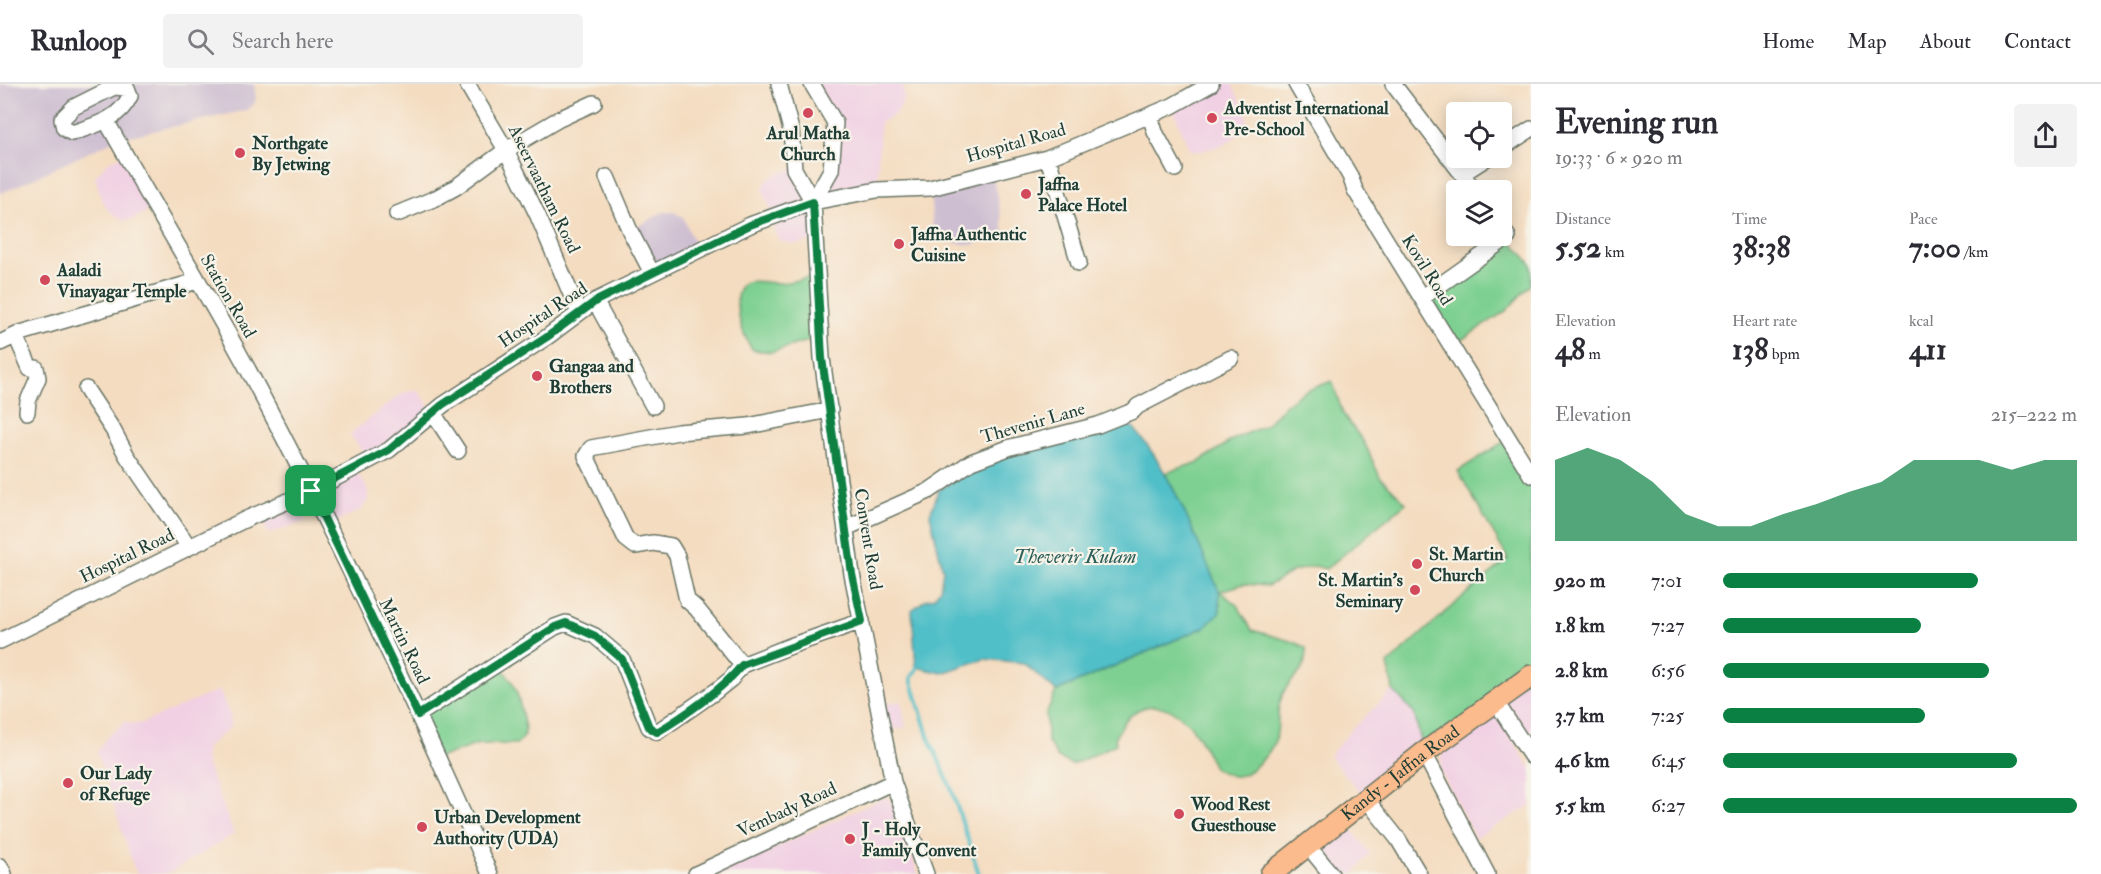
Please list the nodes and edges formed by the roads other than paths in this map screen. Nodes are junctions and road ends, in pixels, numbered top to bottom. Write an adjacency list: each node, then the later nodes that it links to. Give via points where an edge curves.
1 (467, 84): 12 (street, Aseervaatham Road)
2 (779, 84): 19 (street, via 791,130 794,169)
3 (812, 84): 19 (street, via 835,123 831,170)
4 (1211, 84): 8 (street, Hospital Road)
5 (1296, 84): 25 (street, Kovil Road, via 1355,190)
6 (1393, 84): 16 (street)
7 (594, 103): 12 (street)
8 (1150, 115): 13 (street, Hospital Road); 15 (street)
9 (107, 122): 24 (street, Station Road)
10 (1531, 129): 11 (street)
11 (1512, 141)
12 (506, 150): 20 (street, via 456,187); 27 (street, Aseervaatham Road)
13 (1048, 158): 19 (street, Hospital Road, via 930,188 877,190); 22 (street)
14 (1471, 168): 16 (street)
15 (1175, 169)
16 (1462, 174): 18 (street)
17 (607, 177): 23 (street)
18 (1466, 180)
19 (813, 202): 23 (street, Hospital Road, via 750,225); 33 (street, Convent Road, via 822,358)
20 (397, 214)
21 (1495, 246): 25 (street)
22 (1078, 263)
23 (652, 273): 26 (street, Hospital Road)
24 (197, 281): 28 (street); 38 (street, Station Road)
25 (1423, 297): 37 (street, Kovil Road)
26 (596, 301): 27 (street, Hospital Road); 32 (street)
27 (579, 313): 35 (street, Hospital Road)
28 (16, 336): 29 (street); 34 (street, via 38,378)
29 (0, 343)
30 (1231, 358): 39 (street, Thevenir Lane, via 1133,411 1098,425 1011,447 971,462 929,491)
31 (86, 389): 40 (street)
32 (653, 406)
33 (830, 410): 39 (street, Convent Road); 43 (street, via 748,426 678,432 591,448 587,453 626,539 635,546 671,546 687,600)
34 (27, 412)
35 (433, 413): 36 (street); 38 (street, Hospital Road, via 389,450)
36 (458, 451)
37 (1531, 475)
38 (311, 491): 40 (street, Hospital Road); 46 (street, Martin Road)
39 (846, 528): 41 (street, Convent Road)
40 (189, 547): 42 (street, Hospital Road)
41 (862, 621): 43 (street); 49 (street, Convent Road)
42 (0, 641)
43 (742, 665): 46 (street, via 724,685 657,732 649,727 622,659 595,636 566,623)
44 (1531, 676): 45 (highway, Kandy - Jaffna Road)
45 (1496, 702): 47 (highway, Kandy - Jaffna Road); 48 (street)
46 (418, 715): 54 (street, Martin Road)
47 (1424, 753): 50 (highway, Kandy - Jaffna Road); 60 (street)
48 (1531, 756)
49 (893, 782): 55 (street, Vembady Road); 56 (street, Convent Road)
50 (1366, 799): 51 (highway, Kandy - Jaffna Road); 59 (street, via 1398,839)
51 (1308, 846): 57 (highway, Kandy - Jaffna Road); 58 (street)
52 (0, 866): 53 (street)
53 (4, 874)
54 (490, 874)
55 (696, 874)
56 (926, 874)
57 (1271, 874)
58 (1331, 874)
59 (1419, 874)
60 (1487, 874)

